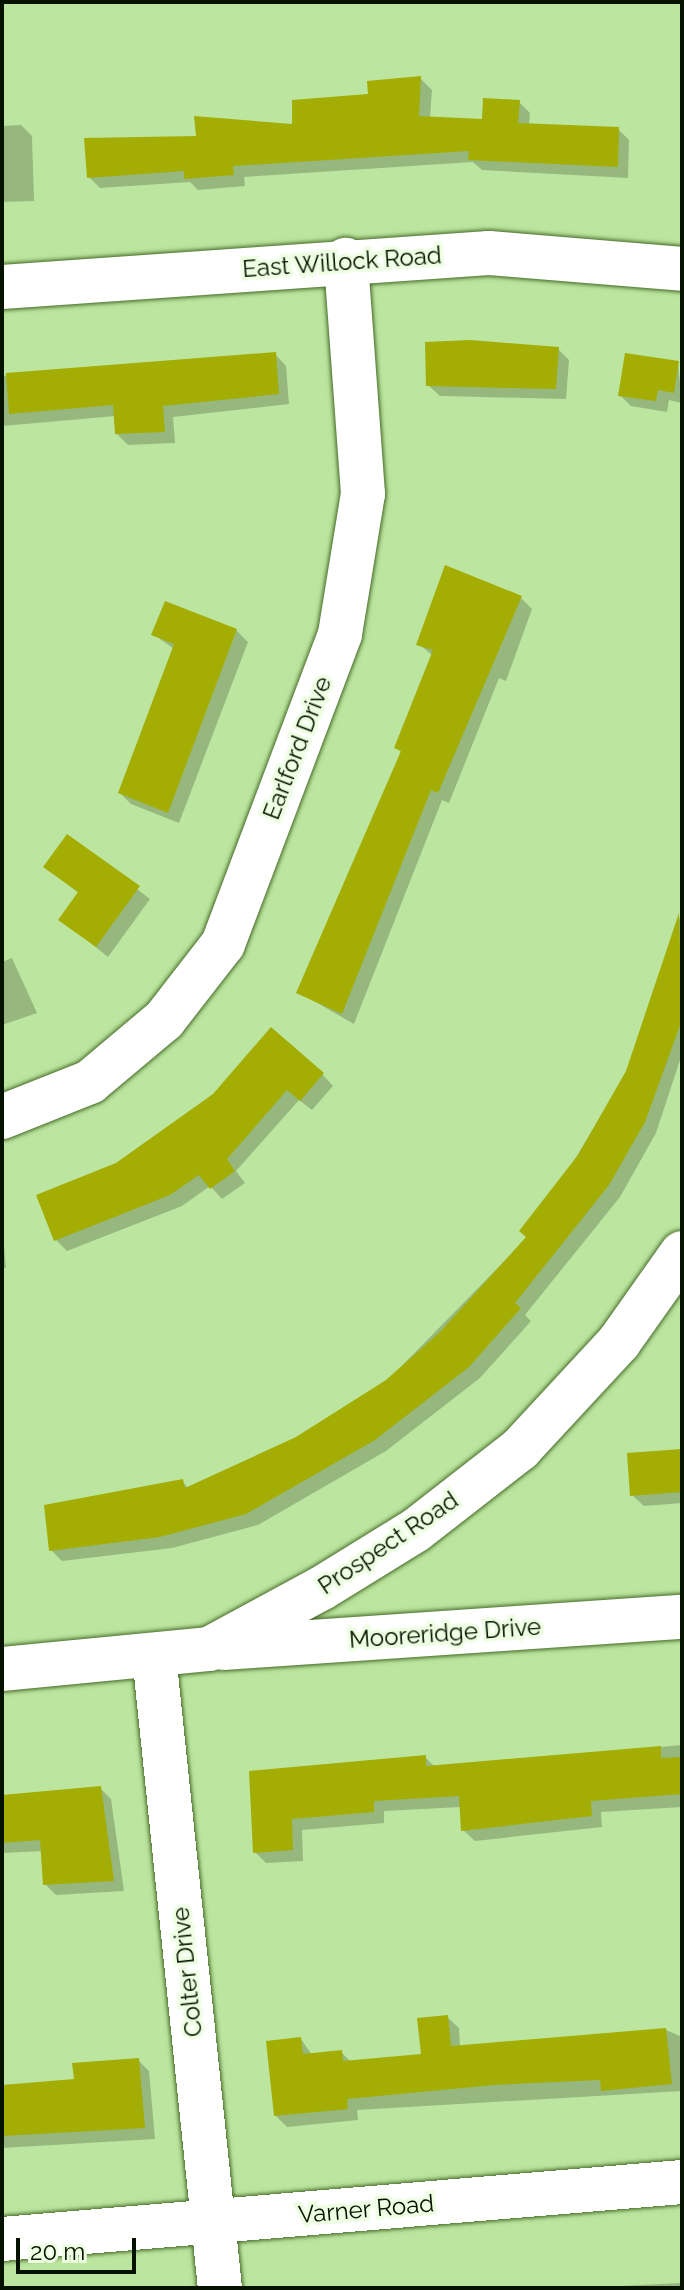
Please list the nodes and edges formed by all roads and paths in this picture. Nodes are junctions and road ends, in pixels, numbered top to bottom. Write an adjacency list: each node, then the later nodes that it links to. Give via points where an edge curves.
1 (346, 260): 2 (street, East Willock Road, via 489,253); 3 (street, East Willock Road); 4 (street, Earlford Drive, via 363,494 340,634 223,944 164,1020 90,1082)
2 (682, 269)
3 (2, 287)
4 (2, 1117)
5 (682, 1253): 7 (street, Prospect Road, via 619,1342 520,1449 416,1530)
6 (682, 1617): 7 (street, Mooreridge Drive)
7 (209, 1649): 8 (street, Prospect Road)
8 (154, 1655): 9 (street, Prospect Road); 11 (street, Colter Drive)
9 (2, 1669)
10 (682, 2182): 11 (street, Varner Road)
11 (213, 2223): 12 (street, Varner Road); 13 (street, Colter Drive)
12 (2, 2239)
13 (220, 2288)

